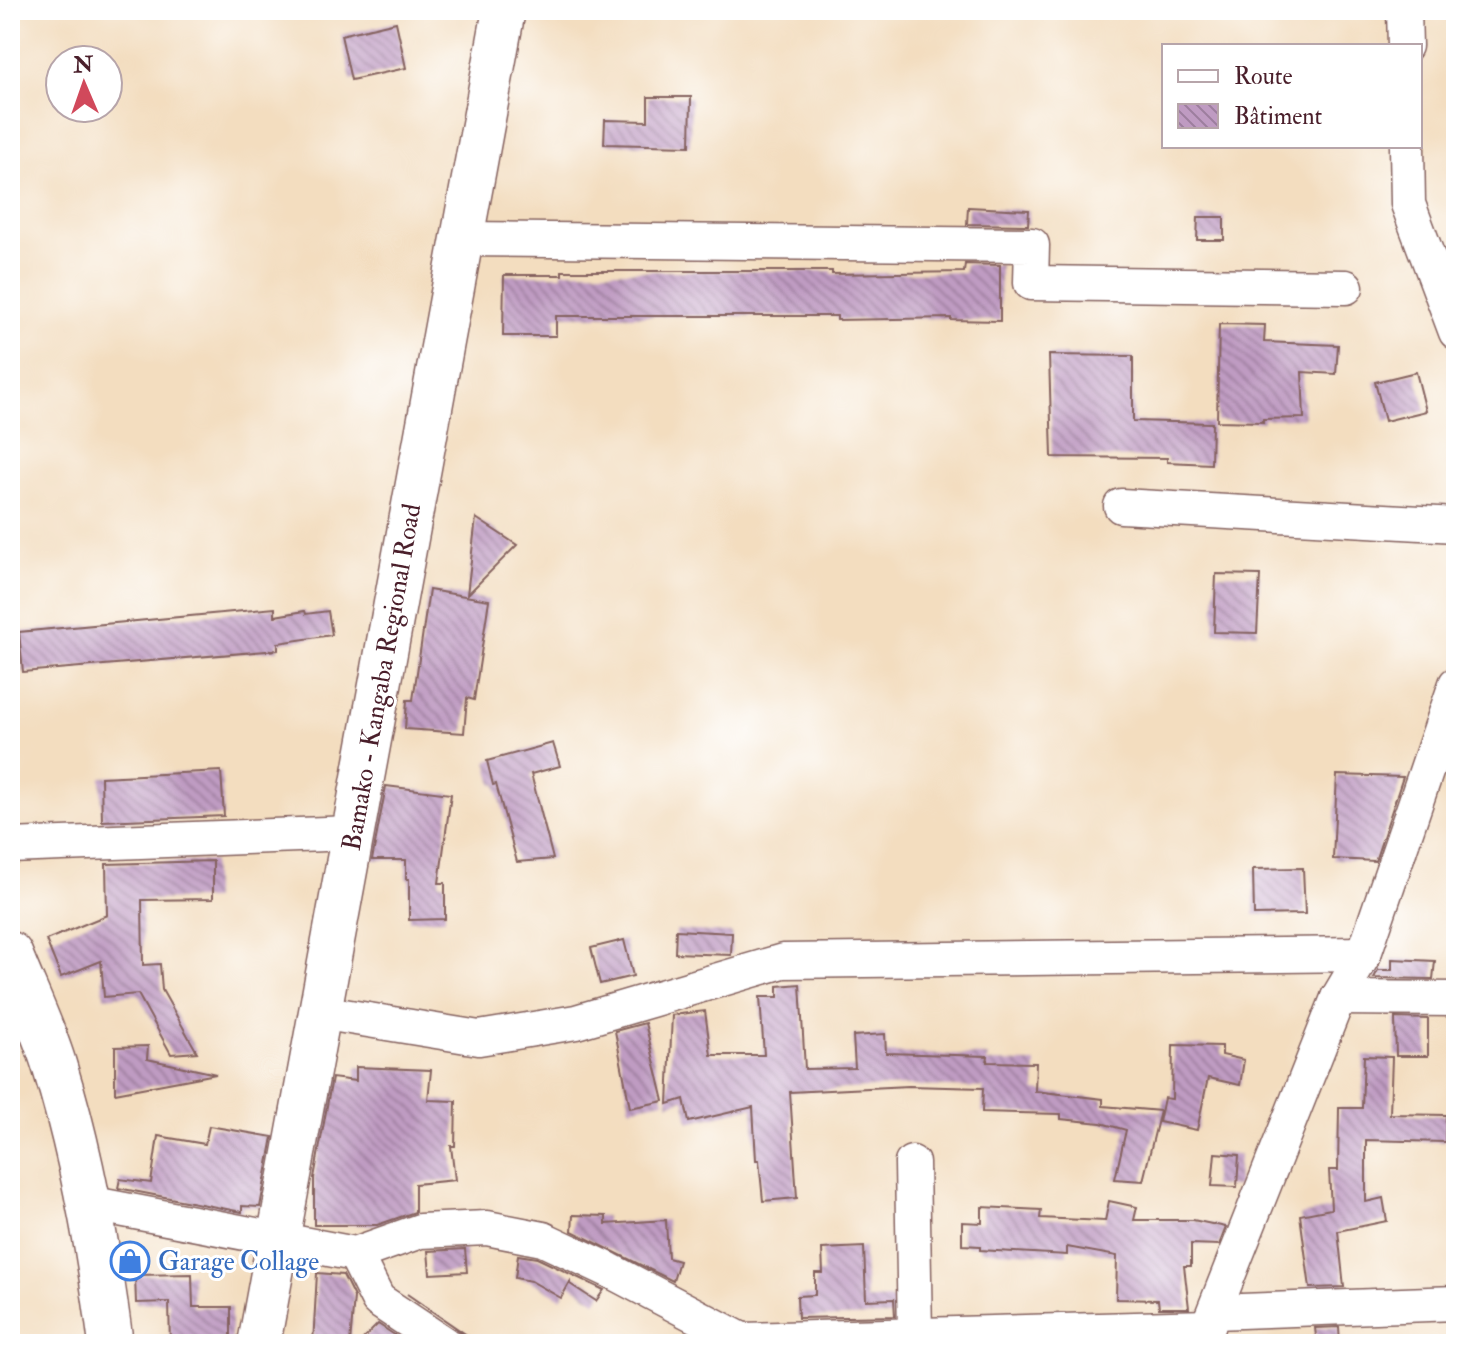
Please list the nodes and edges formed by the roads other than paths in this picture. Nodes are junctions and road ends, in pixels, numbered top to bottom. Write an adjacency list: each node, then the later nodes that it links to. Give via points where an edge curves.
1 (504, 10): 5 (street, Bamako - Kangaba Regional Road)
2 (1404, 10): 3 (street)
3 (1405, 44)
4 (1407, 148): 7 (street, via 1408,204)
5 (461, 239): 6 (street, via 1032,245 1031,283); 11 (street, Bamako - Kangaba Regional Road)
6 (1346, 287)
7 (1456, 331)
8 (1121, 506): 9 (street)
9 (1456, 525)
10 (1456, 684): 14 (street)
11 (352, 833): 12 (street); 17 (street, Bamako - Kangaba Regional Road)
12 (10, 846)
13 (10, 954): 19 (main road, via 55,1066)
14 (1364, 954): 15 (street); 17 (street, via 783,961 576,1022 479,1038)
15 (1338, 998): 16 (street); 23 (street)
16 (1456, 999)
17 (319, 1012): 20 (street, Bamako - Kangaba Regional Road)
18 (912, 1163): 24 (street)
19 (88, 1203): 20 (street); 26 (main road)
20 (278, 1239): 21 (street); 27 (street, Bamako - Kangaba Regional Road)
21 (355, 1254): 25 (street, via 420,1231 487,1228 543,1239); 28 (street, via 378,1300)
22 (1456, 1303): 23 (street)
23 (1208, 1327): 24 (street)
24 (915, 1335): 25 (street)
25 (740, 1343)
26 (111, 1344)
27 (259, 1344)
28 (444, 1344)

